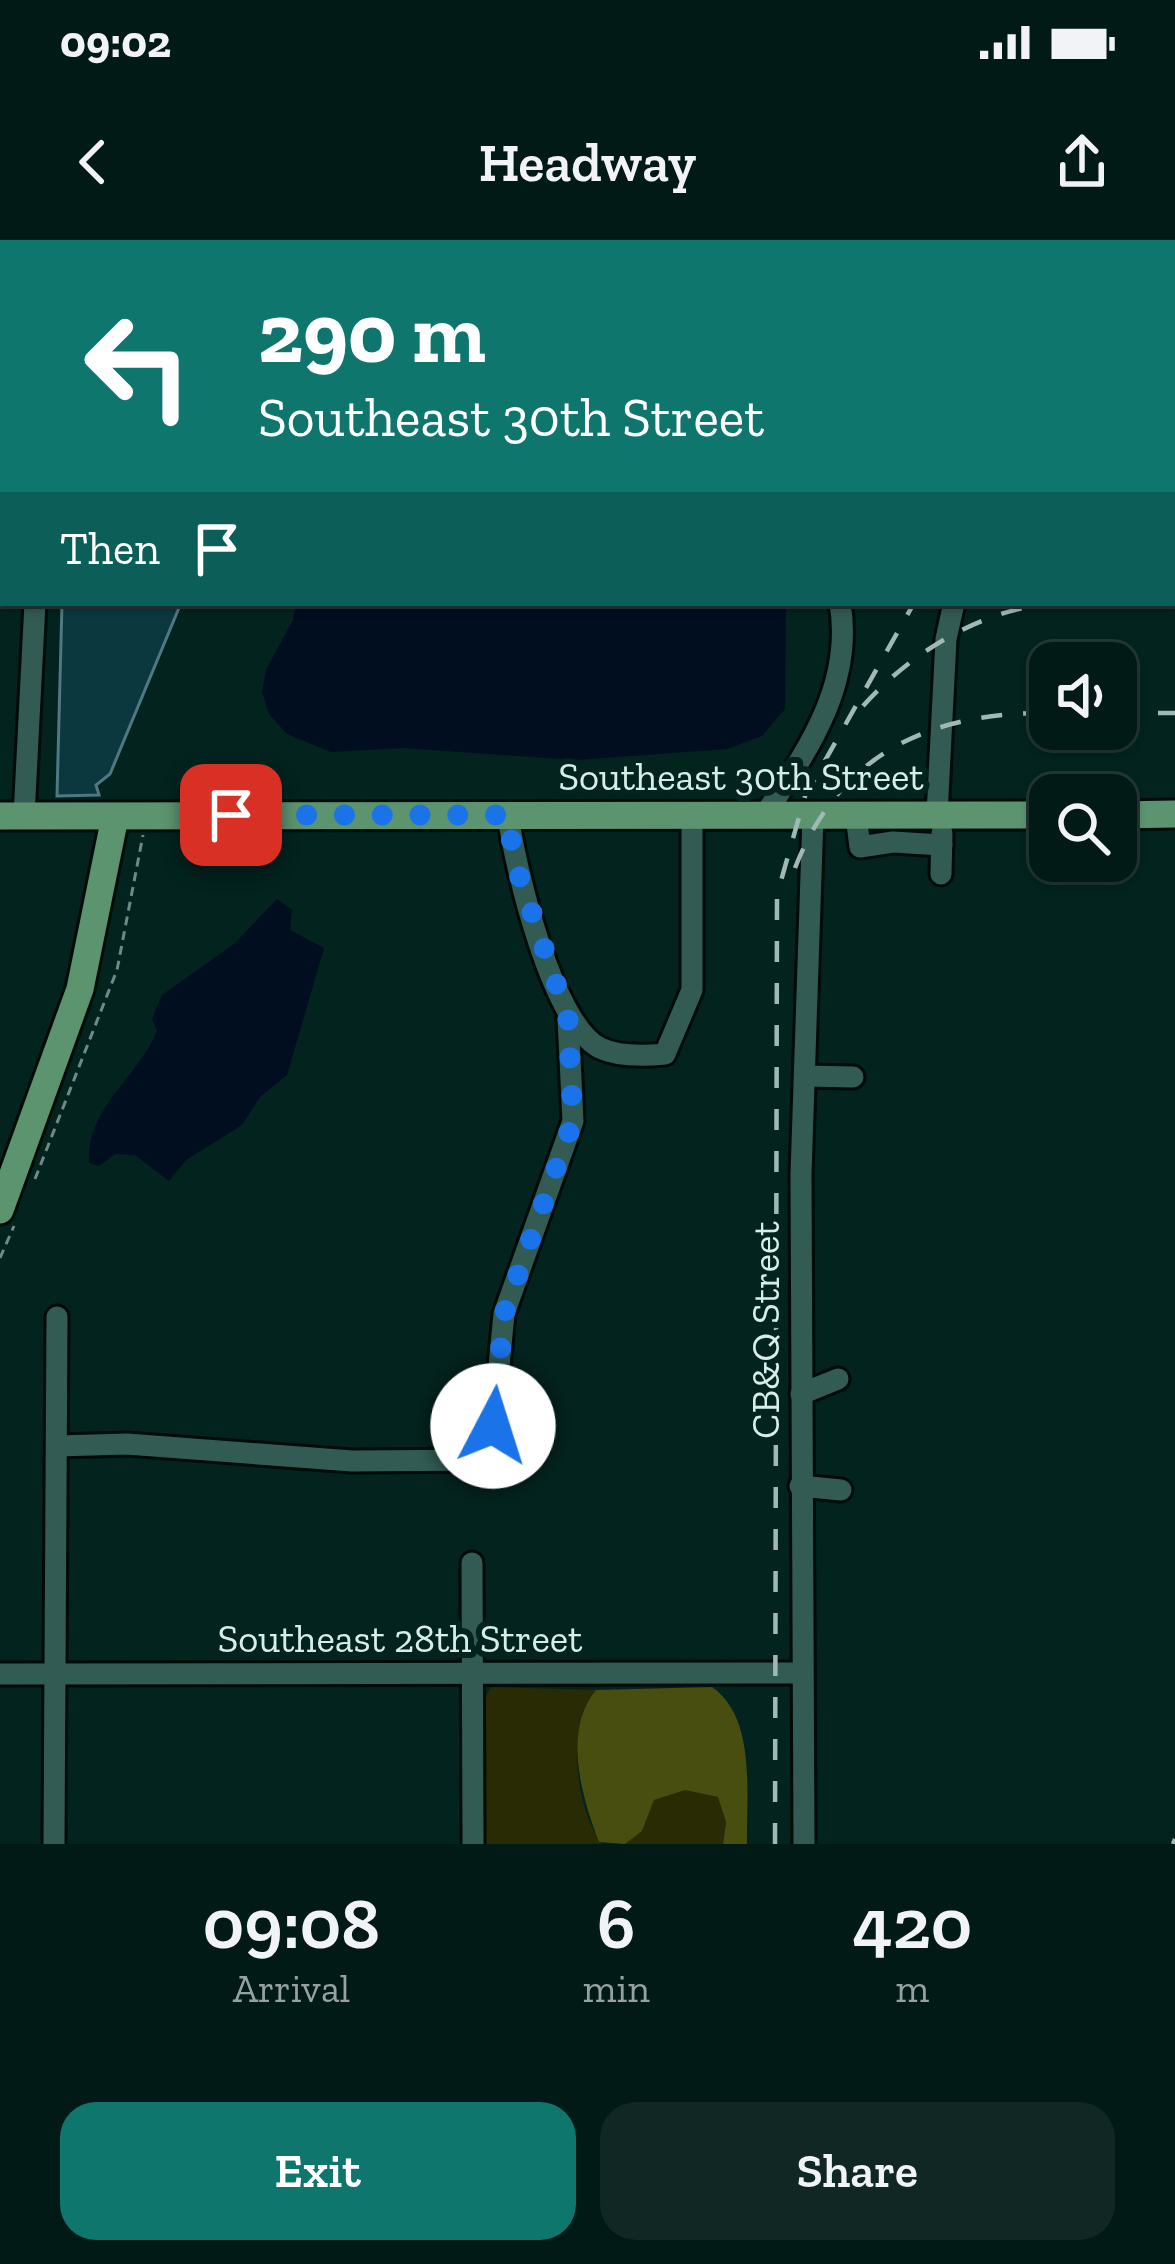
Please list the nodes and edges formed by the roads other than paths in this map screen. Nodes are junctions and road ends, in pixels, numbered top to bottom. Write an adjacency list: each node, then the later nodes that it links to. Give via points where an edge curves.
1 (35, 606): 11 (street)
2 (840, 606): 12 (street, via 837,685 805,755)
3 (953, 606): 9 (street)
4 (1137, 814): 5 (main road)
5 (1175, 814)
6 (508, 815): 7 (main road, Southeast 30th Street); 14 (main road, Southeast 30th Street); 17 (street, via 514,860)
7 (692, 815): 12 (main road, Southeast 30th Street); 17 (street, via 692,990 665,1054 599,1048)
8 (856, 815): 9 (main road, Southeast 30th Street); 13 (main road, Southeast 30th Street); 15 (street, via 860,847)
9 (940, 815): 10 (main road, Southeast 30th Street); 15 (street)
10 (1029, 815)
11 (12, 816): 14 (main road, Southeast 30th Street)
12 (764, 816): 13 (main road, Southeast 30th Street)
13 (813, 816): 18 (street, CB&Q Street)
14 (115, 817): 20 (main road, via 80,989)
15 (942, 845): 16 (street)
16 (941, 874)
17 (568, 1018): 24 (street, via 573,1121 504,1314 490,1460)
18 (805, 1076): 19 (street); 23 (street, CB&Q Street)
19 (853, 1077)
20 (0, 1210)
21 (57, 1317): 24 (street)
22 (838, 1379): 23 (street)
23 (801, 1394): 25 (street, CB&Q Street)
24 (57, 1445): 29 (street)
25 (800, 1486): 26 (street); 28 (street, CB&Q Street)
26 (841, 1490)
27 (472, 1563): 31 (street)
28 (800, 1672): 31 (street, Southeast 28th Street); 34 (street, CB&Q Street)
29 (57, 1673): 30 (street, Southeast 28th Street); 31 (street, Southeast 28th Street); 32 (street)
30 (0, 1674)
31 (472, 1674): 33 (street)
32 (54, 1844)
33 (473, 1844)
34 (804, 1844)

